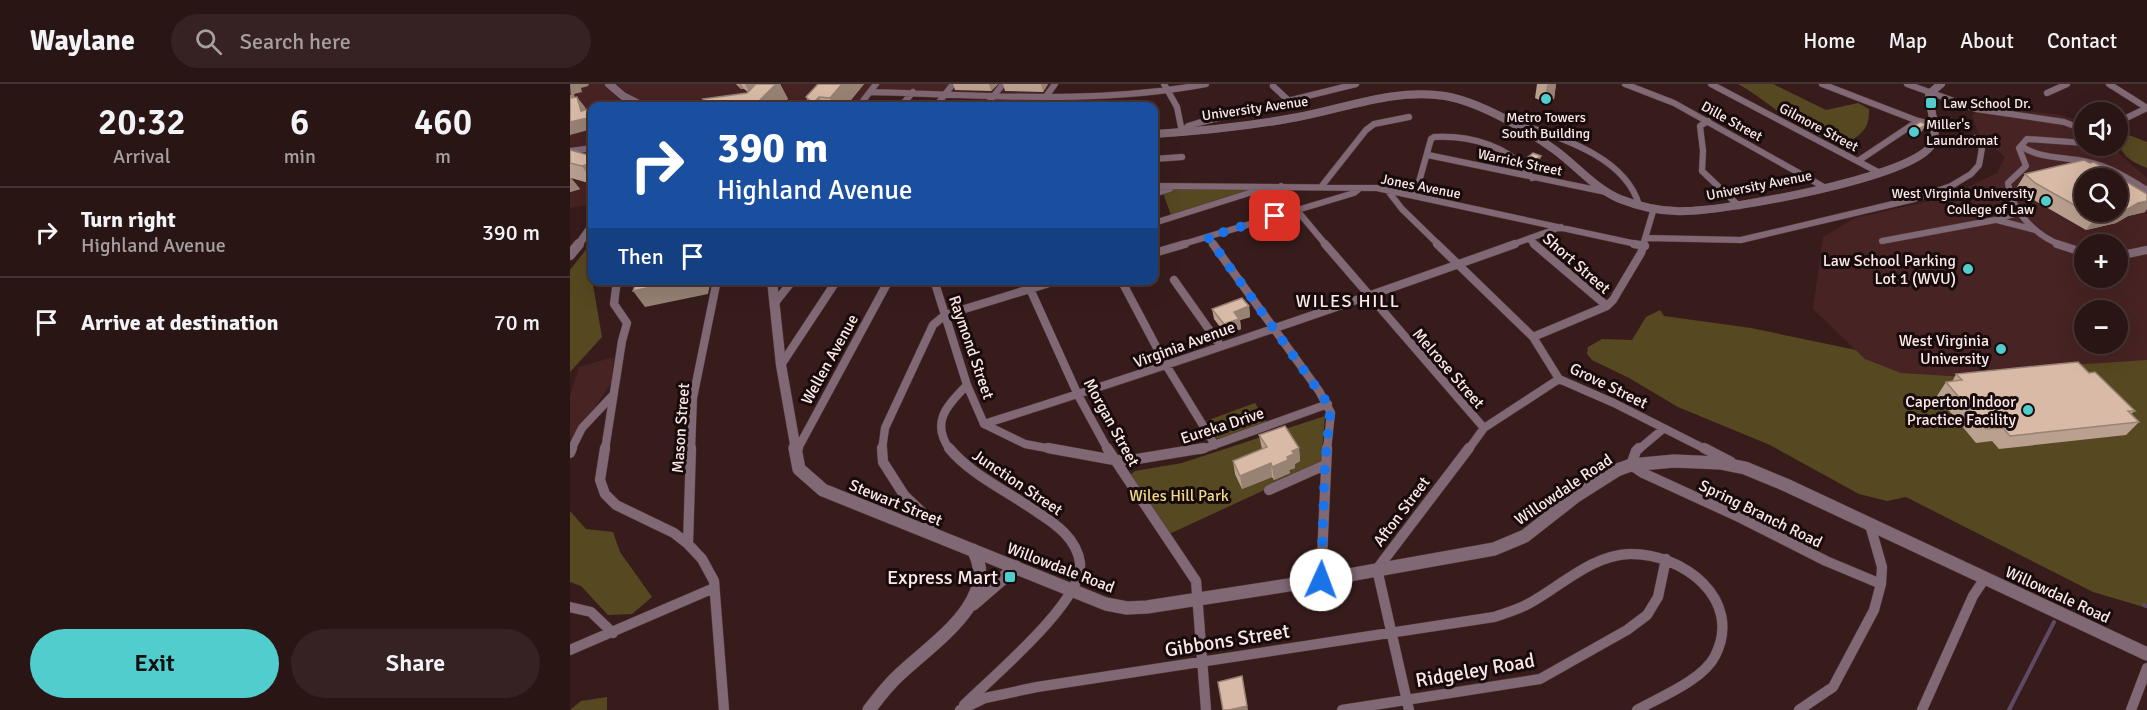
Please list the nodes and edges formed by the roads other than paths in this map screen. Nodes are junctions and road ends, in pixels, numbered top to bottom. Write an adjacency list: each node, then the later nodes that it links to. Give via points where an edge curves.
1 (609, 84): 27 (street)
2 (876, 84): 18 (street)
3 (953, 84): 23 (street)
4 (1003, 84): 24 (street)
5 (1055, 84): 25 (street)
6 (1164, 84): 20 (street)
7 (1206, 84): 20 (street)
8 (1356, 84): 26 (street)
9 (1625, 84): 37 (street, Dille Street)
10 (1711, 84): 33 (street, Gilmore Street)
11 (1724, 84): 33 (street, Gilmore Street)
12 (1822, 84): 38 (street)
13 (1907, 84): 21 (street)
14 (1941, 84): 21 (street)
15 (2067, 84): 22 (street)
16 (2109, 84): 34 (street)
17 (1273, 86): 26 (street)
18 (870, 92): 19 (street); 28 (street)
19 (913, 92): 23 (street); 29 (street)
20 (1170, 92): 25 (street); 42 (street)
21 (1930, 92): 40 (street, University Avenue); 41 (street, via 1976,109)
22 (2047, 93)
23 (945, 94): 24 (street); 30 (street)
24 (994, 96): 25 (street); 31 (street)
25 (1045, 98): 32 (street)
26 (1288, 100): 42 (street, via 1188,126)
27 (634, 102)
28 (862, 102)
29 (904, 102)
30 (939, 102)
31 (989, 102)
32 (1042, 102)
33 (1747, 103): 52 (street, Gilmore Street)
34 (2147, 108): 36 (street)
35 (1409, 117): 60 (street, via 1374,124 1366,130)
36 (2128, 117)
37 (1708, 121): 59 (street, Dille Street); 68 (street, via 1700,126 1702,171)
38 (1918, 122): 40 (street); 52 (street)
39 (1508, 123): 42 (street, University Avenue, via 1463,101 1416,94 1254,124); 64 (street, University Avenue, via 1556,151); 67 (street, via 1586,150 1633,186)
40 (1933, 124): 53 (street, University Avenue, via 1931,146 1924,154)
41 (2074, 126)
42 (1182, 132): 43 (street, University Avenue)
43 (1158, 134)
44 (1975, 138): 80 (street, Jones Avenue, via 1982,148 1976,169 1951,186 1914,199 1741,240)
45 (2074, 142): 46 (street, via 2035,139)
46 (2021, 146): 62 (street, via 2036,156 2067,157 2101,166); 71 (street, via 2026,166 2007,188)
47 (588, 148): 48 (street)
48 (570, 150)
49 (1428, 155): 54 (street, Warrick Street); 54 (street, via 1434,137 1476,142 1513,156); 66 (street)
50 (1182, 157): 51 (street)
51 (1158, 159)
52 (1858, 161): 53 (street, Gilmore Street)
53 (1880, 173): 59 (street, University Avenue)
54 (1532, 178): 64 (street, Warrick Street)
55 (1158, 186): 56 (street, Jones Avenue)
56 (1172, 186): 57 (street, Jones Avenue); 65 (street)
57 (1268, 186): 58 (street, Jones Avenue); 73 (street)
58 (1281, 186): 60 (street, Jones Avenue); 70 (street, Melrose Street)
59 (1824, 187): 68 (street, University Avenue)
60 (1321, 188): 61 (street, Jones Avenue)
61 (1359, 188): 63 (street, Jones Avenue); 70 (street, via 1354,193)
62 (2147, 190)
63 (1388, 191): 66 (street, Jones Avenue); 86 (street, Grove Street)
64 (1606, 192): 67 (street, University Avenue)
65 (1158, 193)
66 (1415, 196): 74 (street, Jones Avenue)
67 (1640, 205): 69 (street, University Avenue)
68 (1739, 206): 69 (street, University Avenue, via 1685,211)
69 (1654, 208): 80 (street)
70 (1296, 210): 77 (street); 97 (street, Melrose Street)
71 (2021, 212): 72 (street); 76 (street)
72 (1995, 220): 76 (street); 79 (street)
73 (1158, 222)
74 (1561, 227): 78 (street, Virginia Avenue); 80 (street, Jones Avenue)
75 (588, 230): 85 (street)
76 (2035, 230): 81 (street, via 2040,236)
77 (1208, 237): 83 (street); 101 (street)
78 (1530, 240): 86 (street, Virginia Avenue); 99 (street, Short Street)
79 (1882, 241)
80 (1645, 242): 99 (street)
81 (2074, 249)
82 (2147, 250): 84 (street)
83 (1158, 252)
84 (2128, 254)
85 (570, 255)
86 (1459, 265): 97 (street, Virginia Avenue); 102 (street, Grove Street)
87 (1174, 280): 103 (street)
88 (616, 285): 108 (street, via 614,309 627,323)
89 (716, 285): 124 (street, Mason Street, via 693,399)
90 (772, 285): 98 (street, Stewart Street)
91 (789, 285): 98 (street)
92 (834, 285): 104 (street)
93 (886, 285): 116 (street, Wellen Avenue)
94 (936, 285): 100 (street, Raymond Street)
95 (1028, 285): 100 (street); 109 (street, Morgan Street)
96 (1124, 285): 105 (street)
97 (1370, 296): 101 (street, Virginia Avenue); 112 (street, Melrose Street)
98 (774, 304): 104 (street, Stewart Street)
99 (1606, 306): 102 (street)
100 (945, 315): 107 (street, Raymond Street); 123 (street, via 933,324 885,428 882,444 883,462)
101 (1274, 327): 103 (street, Virginia Avenue); 110 (street)
102 (1533, 337): 106 (street, Grove Street)
103 (1220, 345): 105 (street, Virginia Avenue)
104 (781, 365): 116 (street, Stewart Street)
105 (1166, 365): 109 (street, Virginia Avenue); 114 (street)
106 (1558, 379): 112 (street, Afton Street); 113 (street, Grove Street)
107 (967, 385): 111 (street, Raymond Street); 133 (street, Junction Street, via 946,407 941,420 940,434 945,447 959,461 1070,537 1080,570)
108 (613, 395): 115 (street, via 585,423); 124 (street, via 600,480 605,494 616,505 674,533)
109 (1077, 395): 111 (street, Virginia Avenue); 117 (street, Morgan Street)
110 (1328, 404): 114 (street, Eureka Drive); 118 (street)
111 (984, 424): 117 (street, Eureka Drive, via 1025,444)
112 (1484, 428): 128 (street, Afton Street)
113 (1663, 429): 119 (street, via 1636,451); 120 (street, Grove Street)
114 (1215, 445): 117 (street, Eureka Drive, via 1176,455)
115 (570, 453)
116 (795, 453): 123 (street, Stewart Street, via 799,468 823,490)
117 (1114, 460): 134 (street, Morgan Street, via 1197,581)
118 (1325, 465): 121 (street); 130 (street)
119 (1631, 465): 120 (street, Willowdale Road, via 1701,461); 128 (street, Willowdale Road, via 1576,496 1511,543); 131 (street, Spring Branch Road, via 1817,557)
120 (1745, 468): 122 (street, Willowdale Road)
121 (1269, 490)
122 (1870, 525): 129 (street, Willowdale Road); 131 (street, via 1882,567)
123 (935, 535): 125 (street, Stewart Street)
124 (688, 544): 132 (street, via 702,559)
125 (973, 550): 127 (street, Willowdale Road); 136 (street, via 981,564 980,581)
126 (1666, 560): 137 (street, Gibbons Street, via 1646,554 1624,555 1568,578 1521,609 1495,617); 143 (street, Ridgeley Road, via 1658,597 1647,615 1561,668 1539,679); 149 (street, Gibbons Street, via 1700,580 1718,599 1723,615 1721,634 1715,656 1701,672)
127 (1016, 567): 133 (street, Willowdale Road); 136 (street)
128 (1377, 568): 130 (street, Willowdale Road); 137 (street, Afton Street)
129 (1985, 578): 140 (street, Willowdale Road); 151 (street, via 1973,596)
130 (1321, 580): 134 (street, Willowdale Road)
131 (1881, 584): 150 (street, via 1874,610 1833,687)
132 (714, 588): 138 (street); 144 (street)
133 (1073, 590): 134 (street, Willowdale Road, via 1127,608); 146 (street, Junction Street, via 1054,615)
134 (1199, 599): 141 (street, Morgan Street)
135 (570, 607): 138 (street, via 591,612)
136 (962, 615): 145 (street, via 900,674)
137 (1391, 631): 141 (street, Gibbons Street); 143 (street, Afton Street)
138 (613, 633): 139 (street)
139 (570, 650)
140 (2147, 654)
141 (1203, 663): 146 (street, Gibbons Street, via 995,696); 147 (street, Morgan Street)
142 (2147, 668): 152 (street)
143 (1408, 705): 148 (street, Ridgeley Road)
144 (724, 710)
145 (869, 710)
146 (960, 710)
147 (1206, 710)
148 (1342, 710)
149 (1637, 710)
150 (1799, 710)
151 (1922, 710)
152 (2131, 710)

